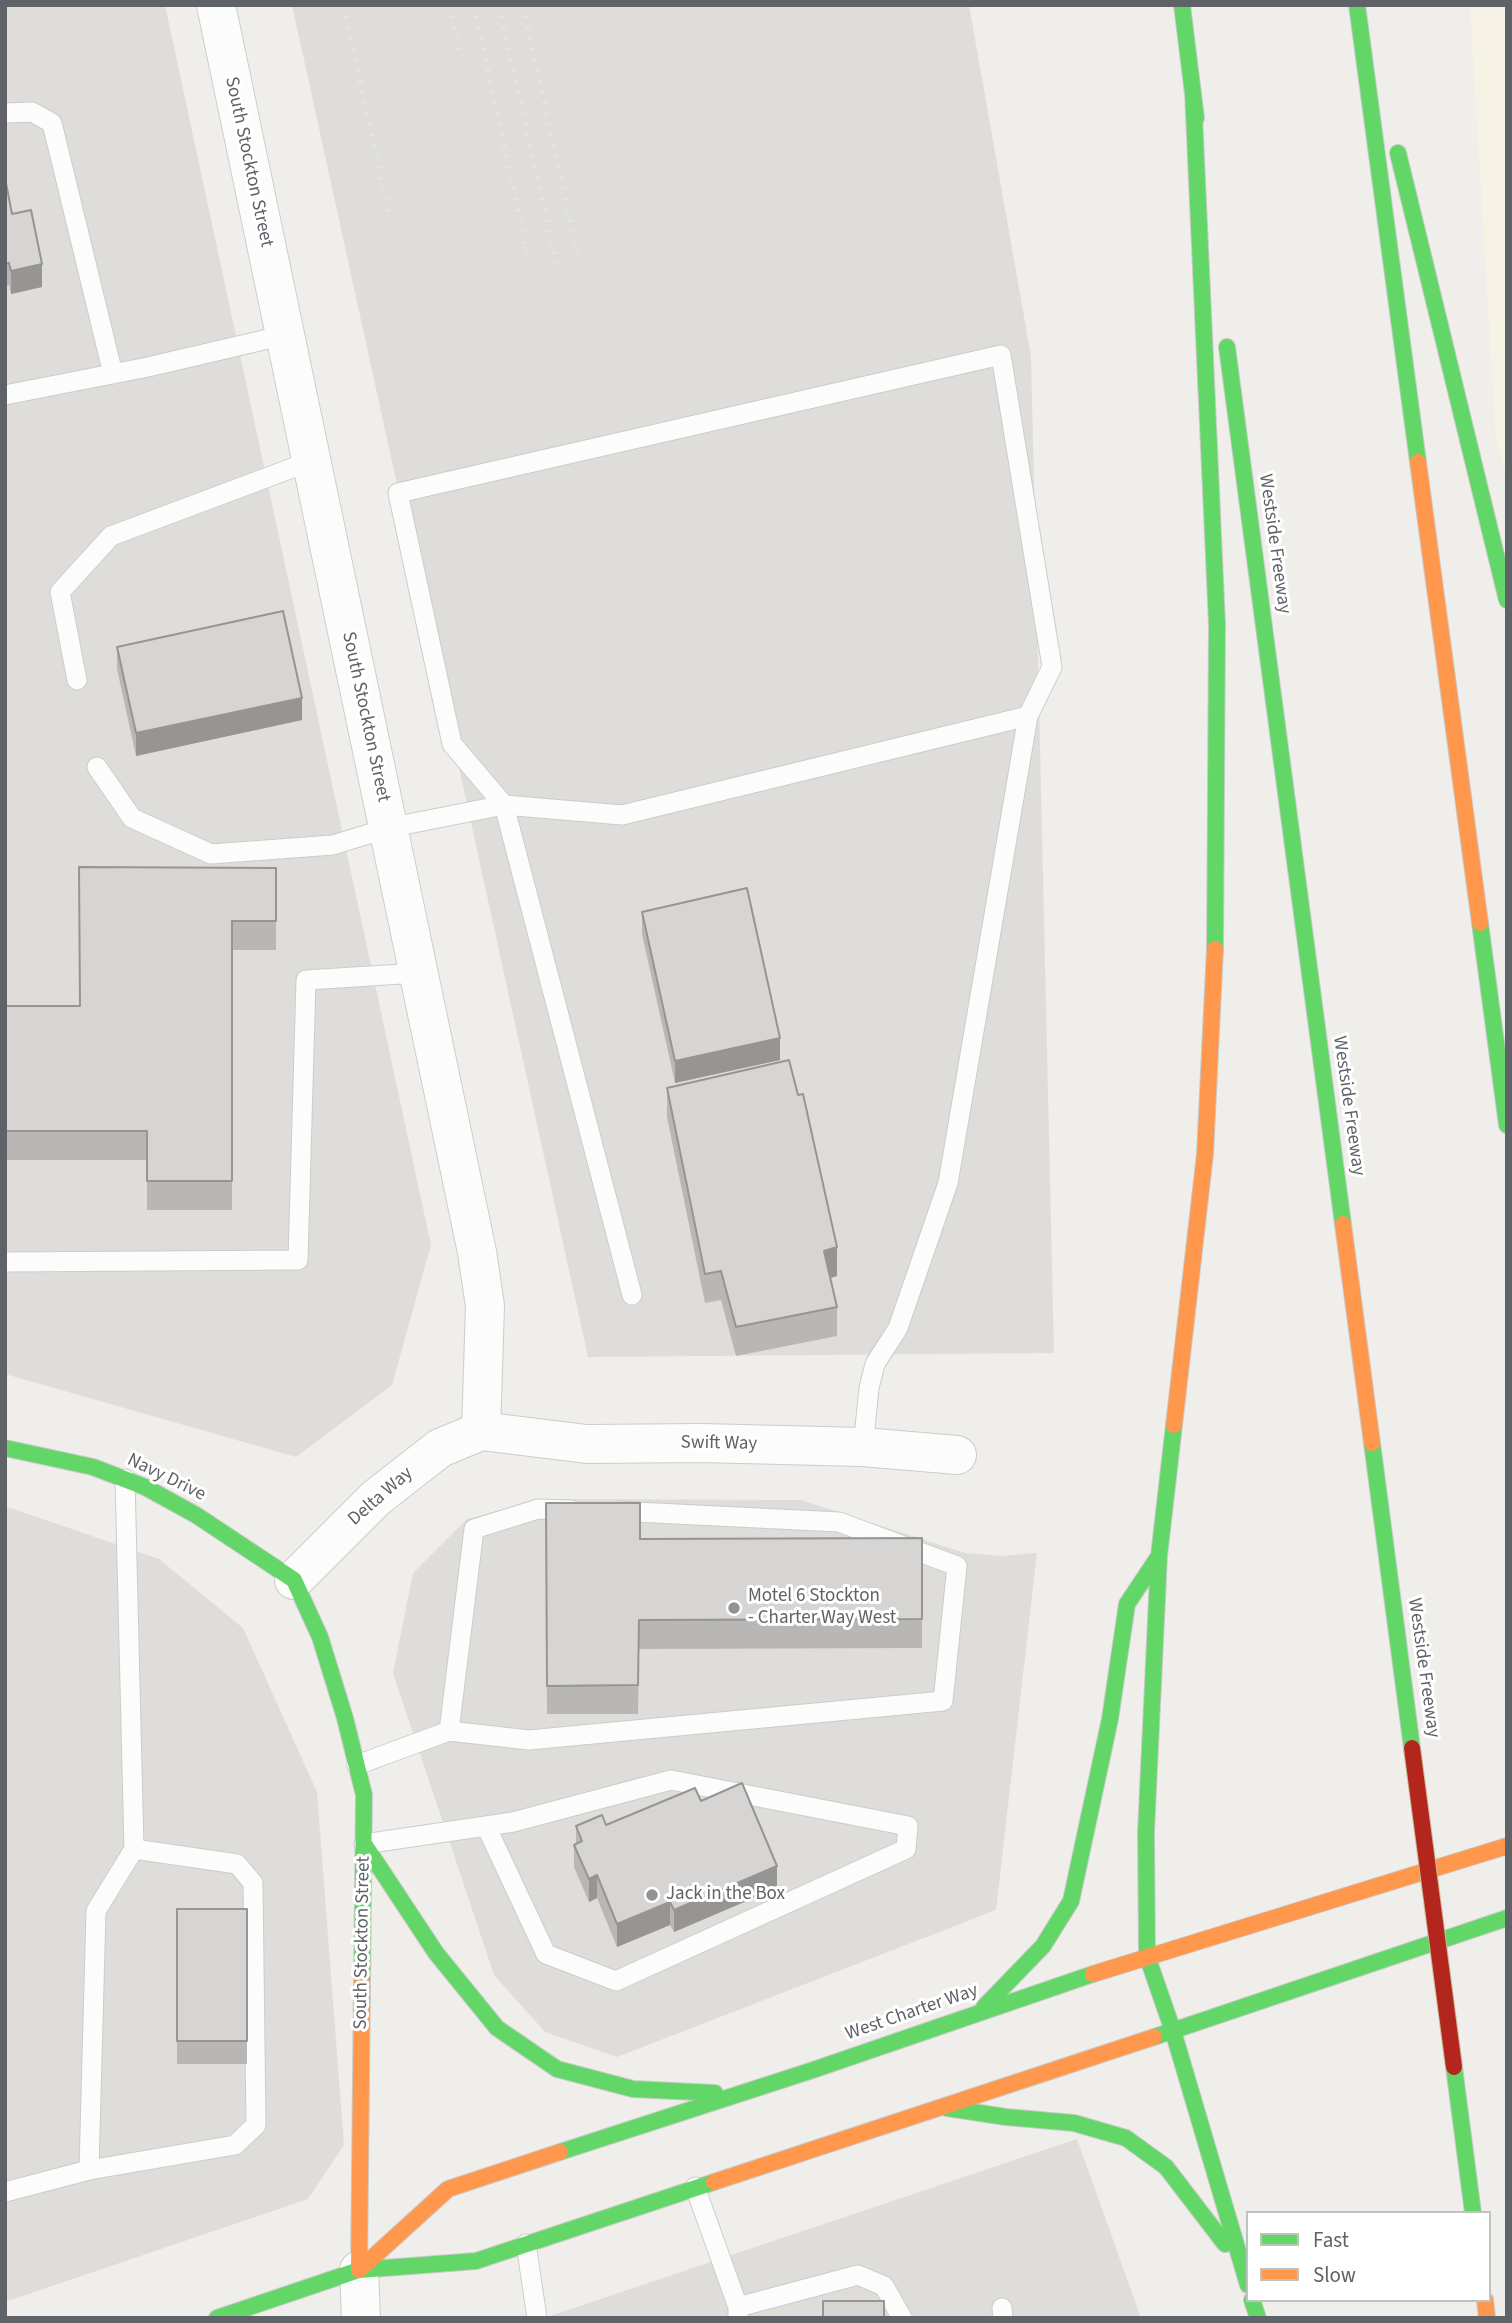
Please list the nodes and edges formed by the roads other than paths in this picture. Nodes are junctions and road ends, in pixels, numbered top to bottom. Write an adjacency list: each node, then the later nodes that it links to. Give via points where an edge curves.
1 (216, 5): 11 (street, South Stockton Street)
2 (1182, 5): 5 (main road)
3 (1357, 5): 22 (main road)
4 (1362, 5): 6 (main road)
5 (1193, 92): 9 (main road); 30 (main road, via 1217,625 1216,910 1205,1154)
6 (1385, 100)
7 (5, 113): 12 (lane, via 32,112 52,124)
8 (1395, 140): 15 (main road)
9 (1218, 285)
10 (1224, 327): 47 (main road, Westside Freeway, bridge)
11 (285, 335): 12 (lane); 14 (street, South Stockton Street)
12 (113, 374): 13 (lane)
13 (5, 396)
14 (311, 461): 16 (lane, via 111,536 60,593); 20 (street, South Stockton Street)
15 (1507, 600)
16 (77, 680)
17 (1028, 716): 19 (lane, via 622,815); 19 (lane, via 1052,667 1001,355 398,493 452,744); 26 (lane, via 948,1183 898,1328 875,1364)
18 (97, 767): 20 (lane, via 132,818 211,854 333,845)
19 (504, 805): 20 (lane); 24 (lane)
20 (388, 828): 21 (street, South Stockton Street)
21 (418, 973): 23 (lane, via 306,981 298,1260); 25 (street, South Stockton Street, via 485,1306)
22 (1507, 1125)
23 (5, 1262)
24 (632, 1295)
25 (481, 1431): 26 (street, Swift Way, via 587,1444); 31 (street, Delta Way, via 440,1448 376,1498)
26 (863, 1447): 28 (street, Swift Way)
27 (5, 1448): 29 (main road, Navy Drive, via 93,1467)
28 (957, 1455)
29 (125, 1479): 31 (main road, Navy Drive, via 196,1515); 37 (lane)
30 (1159, 1556): 39 (main road, via 1146,1832); 40 (main road, via 1127,1604 1110,1719 1071,1901 1042,1946)
31 (294, 1580): 33 (main road, South Stockton Street, via 320,1637)
32 (449, 1731): 32 (lane, via 529,1740 943,1701 957,1566 839,1522 538,1508 474,1529); 33 (lane)
33 (357, 1765): 35 (main road, South Stockton Street, via 364,1795)
34 (486, 1826): 34 (lane, via 671,1780 908,1826 906,1849 616,1981 546,1954); 35 (lane)
35 (364, 1844): 42 (main road, via 436,1953 496,2028 557,2068 633,2089); 49 (main road, South Stockton Street)
36 (1507, 1846): 39 (main road, West Charter Way)
37 (134, 1849): 44 (lane, via 96,1911); 44 (lane, via 237,1864 253,1883 256,2125 234,2145)
38 (1507, 1918): 41 (main road, West Charter Way)
39 (1147, 1956): 40 (main road, West Charter Way); 41 (main road)
40 (980, 2011): 42 (main road, West Charter Way)
41 (1173, 2031): 43 (main road, West Charter Way); 50 (main road)
42 (738, 2094): 49 (main road, West Charter Way, via 448,2189)
43 (938, 2107): 45 (main road, West Charter Way); 50 (main road, via 1074,2123 1126,2138 1166,2166)
44 (89, 2170): 46 (lane)
45 (695, 2187): 48 (main road, West Charter Way); 51 (lane)
46 (5, 2192)
47 (1474, 2211)
48 (526, 2244): 49 (main road, West Charter Way, via 476,2261); 54 (lane)
49 (359, 2270): 52 (main road, West Charter Way); 53 (street, South Stockton Street)
50 (1245, 2277)
51 (738, 2312): 55 (lane, via 858,2275 884,2286)
52 (217, 2318)
53 (361, 2318)
54 (537, 2318)
55 (902, 2318)

